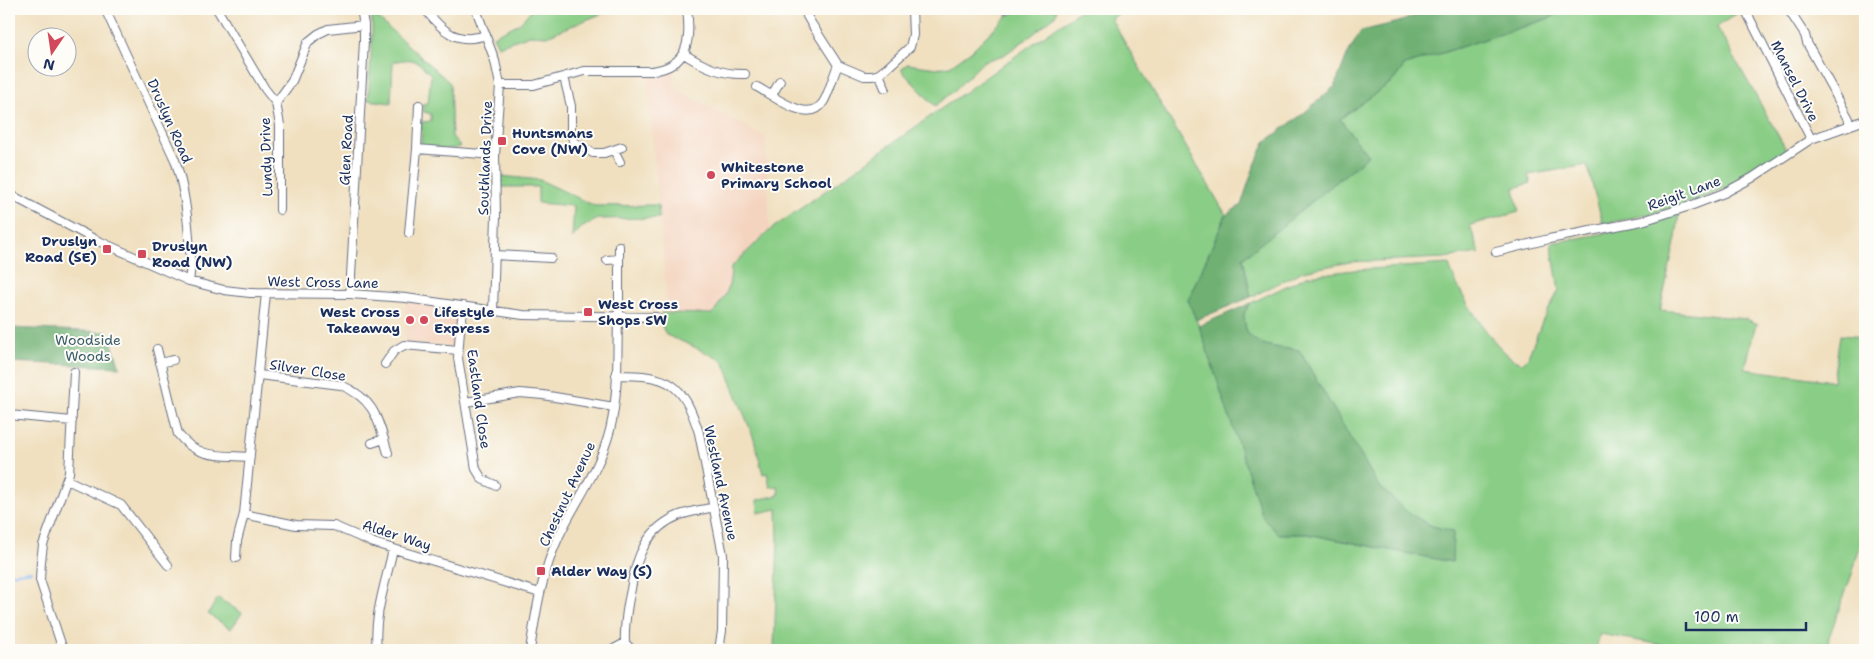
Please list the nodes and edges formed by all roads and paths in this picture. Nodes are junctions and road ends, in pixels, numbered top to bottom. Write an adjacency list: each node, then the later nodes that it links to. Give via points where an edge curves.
1 (105, 9): 40 (street, Druslyn Road, via 182,179)
2 (216, 9): 23 (street, Lundy Drive)
3 (360, 9): 11 (street, Glen Road)
4 (425, 9): 12 (street, via 436,22 460,38)
5 (476, 9): 12 (street, Southlands Drive)
6 (687, 9): 13 (street, via 689,40)
7 (807, 9): 14 (street, via 810,23)
8 (912, 9): 16 (street, via 910,47)
9 (1745, 9): 27 (street, Mansel Drive)
10 (1788, 9): 26 (street, Mansel Drive, via 1849,119)
11 (364, 25): 23 (street, Lundy Drive, via 328,29 308,42 292,81); 42 (street, Glen Road)
12 (486, 35): 19 (street, Southlands Drive)
13 (684, 54): 15 (street, via 725,73); 17 (street, via 672,65 656,70 584,70)
14 (838, 65): 16 (street, via 864,76); 22 (street, via 824,102 815,110 803,111)
15 (745, 74)
16 (879, 74): 21 (street)
17 (564, 77): 19 (street, via 534,85); 30 (street, via 574,142 593,153 618,148)
18 (780, 81): 22 (street)
19 (500, 85): 29 (street, Southlands Drive)
20 (757, 87): 22 (street)
21 (885, 88)
22 (772, 95)
23 (276, 103): 32 (street, Lundy Drive, via 280,125)
24 (419, 105): 28 (street)
25 (1865, 120): 26 (street, Reigit Lane)
26 (1849, 126): 27 (street, Reigit Lane)
27 (1811, 139): 35 (street, Reigit Lane, via 1752,178 1690,206 1642,221)
28 (417, 150): 29 (street); 33 (street)
29 (495, 155): 36 (street, Southlands Drive)
30 (620, 162)
31 (9, 194): 40 (street, West Cross Lane, via 94,240)
32 (280, 210)
33 (409, 233)
34 (619, 246): 38 (street, Chestnut Avenue)
35 (1496, 252)
36 (496, 255): 37 (street); 44 (street, Southlands Drive)
37 (551, 258)
38 (619, 259): 39 (street); 45 (street, Chestnut Avenue)
39 (607, 260)
40 (190, 281): 41 (street, West Cross Lane, via 224,290)
41 (266, 293): 42 (street, West Cross Lane); 53 (street)
42 (350, 294): 43 (street, West Cross Lane)
43 (464, 306): 44 (street, West Cross Lane); 48 (street, Eastland Close)
44 (493, 311): 45 (street, West Cross Lane, via 523,315)
45 (618, 316): 46 (street, West Cross Lane); 54 (street, Chestnut Avenue)
46 (656, 316)
47 (157, 349): 50 (street)
48 (458, 350): 51 (street, via 404,345 394,350); 55 (street, Eastland Close)
49 (172, 360): 50 (street)
50 (160, 364): 62 (street, via 178,434 186,444 212,455)
51 (385, 364)
52 (74, 372): 58 (street)
53 (259, 375): 59 (street, Silver Close, via 341,385 354,391 370,404); 62 (street)
54 (616, 376): 56 (street, Chestnut Avenue); 65 (street, Westland Avenue, via 649,376 662,380 674,386 688,402 699,433)
55 (466, 402): 56 (street, via 520,394); 64 (street, Eastland Close, via 476,469 482,479)
56 (614, 407): 70 (street, Chestnut Avenue, via 600,460 560,536)
57 (9, 415): 58 (street)
58 (72, 421): 63 (street)
59 (384, 439): 60 (street); 61 (street, Silver Close)
60 (372, 443)
61 (388, 453)
62 (250, 457): 66 (street)
63 (67, 480): 69 (street, via 121,505); 72 (street, via 42,546 40,580)
64 (495, 485)
65 (714, 507): 71 (street, via 680,515 665,523 644,544 633,574 624,627); 77 (street, Westland Avenue, via 723,555)
66 (244, 514): 67 (street, Alder Way, via 296,525 334,526); 68 (street, via 236,541)
67 (393, 549): 70 (street, Alder Way); 73 (street, via 377,620)
68 (236, 558)
69 (168, 565)
70 (540, 593): 74 (street, Chestnut Avenue)
71 (625, 643): 75 (street); 76 (street)
72 (63, 650)
73 (377, 650)
74 (530, 650)
75 (612, 650)
76 (632, 650)
77 (719, 650)

